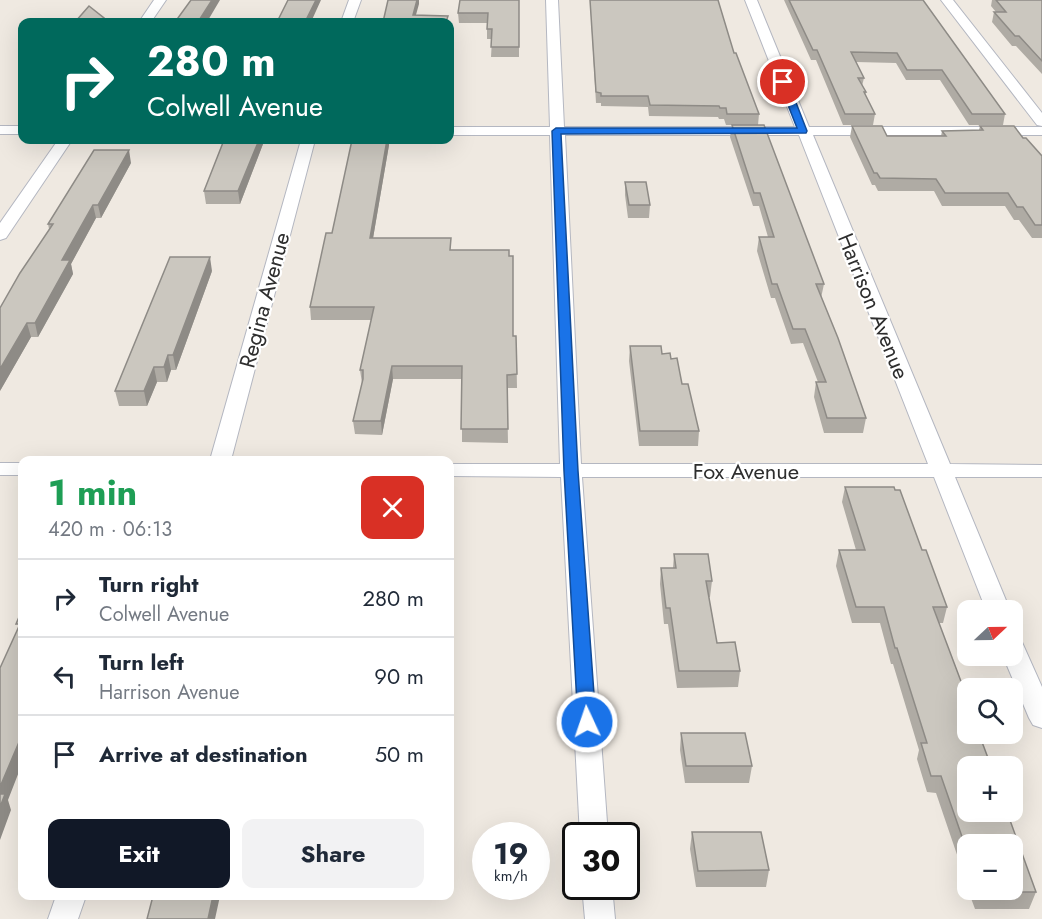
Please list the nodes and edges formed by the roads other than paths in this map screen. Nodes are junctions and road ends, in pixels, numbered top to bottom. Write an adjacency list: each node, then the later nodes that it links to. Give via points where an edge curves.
1 (160, 0): 6 (street)
2 (355, 0): 7 (street)
3 (552, 0): 12 (street)
4 (751, 0): 13 (street, Harrison Avenue)
5 (946, 0): 8 (street)
6 (148, 18)
7 (348, 18)
8 (1042, 122)
9 (0, 130): 10 (street)
10 (18, 130)
11 (454, 130): 12 (street)
12 (556, 131): 13 (street); 22 (street)
13 (802, 131): 14 (street); 23 (street, Harrison Avenue)
14 (1042, 131)
15 (62, 144): 17 (street)
16 (307, 144): 18 (street, Regina Avenue)
17 (0, 235)
18 (221, 456)
19 (0, 469): 20 (street)
20 (18, 469)
21 (454, 470): 22 (street, Fox Avenue)
22 (571, 471): 23 (street, Fox Avenue); 28 (street)
23 (941, 471): 24 (street, Fox Avenue); 25 (street, Harrison Avenue)
24 (1042, 471)
25 (994, 600)
26 (1020, 666): 27 (street)
27 (1042, 718)
28 (593, 822)
29 (70, 900): 31 (street)
30 (598, 900): 32 (street)
31 (63, 919)
32 (600, 919)

